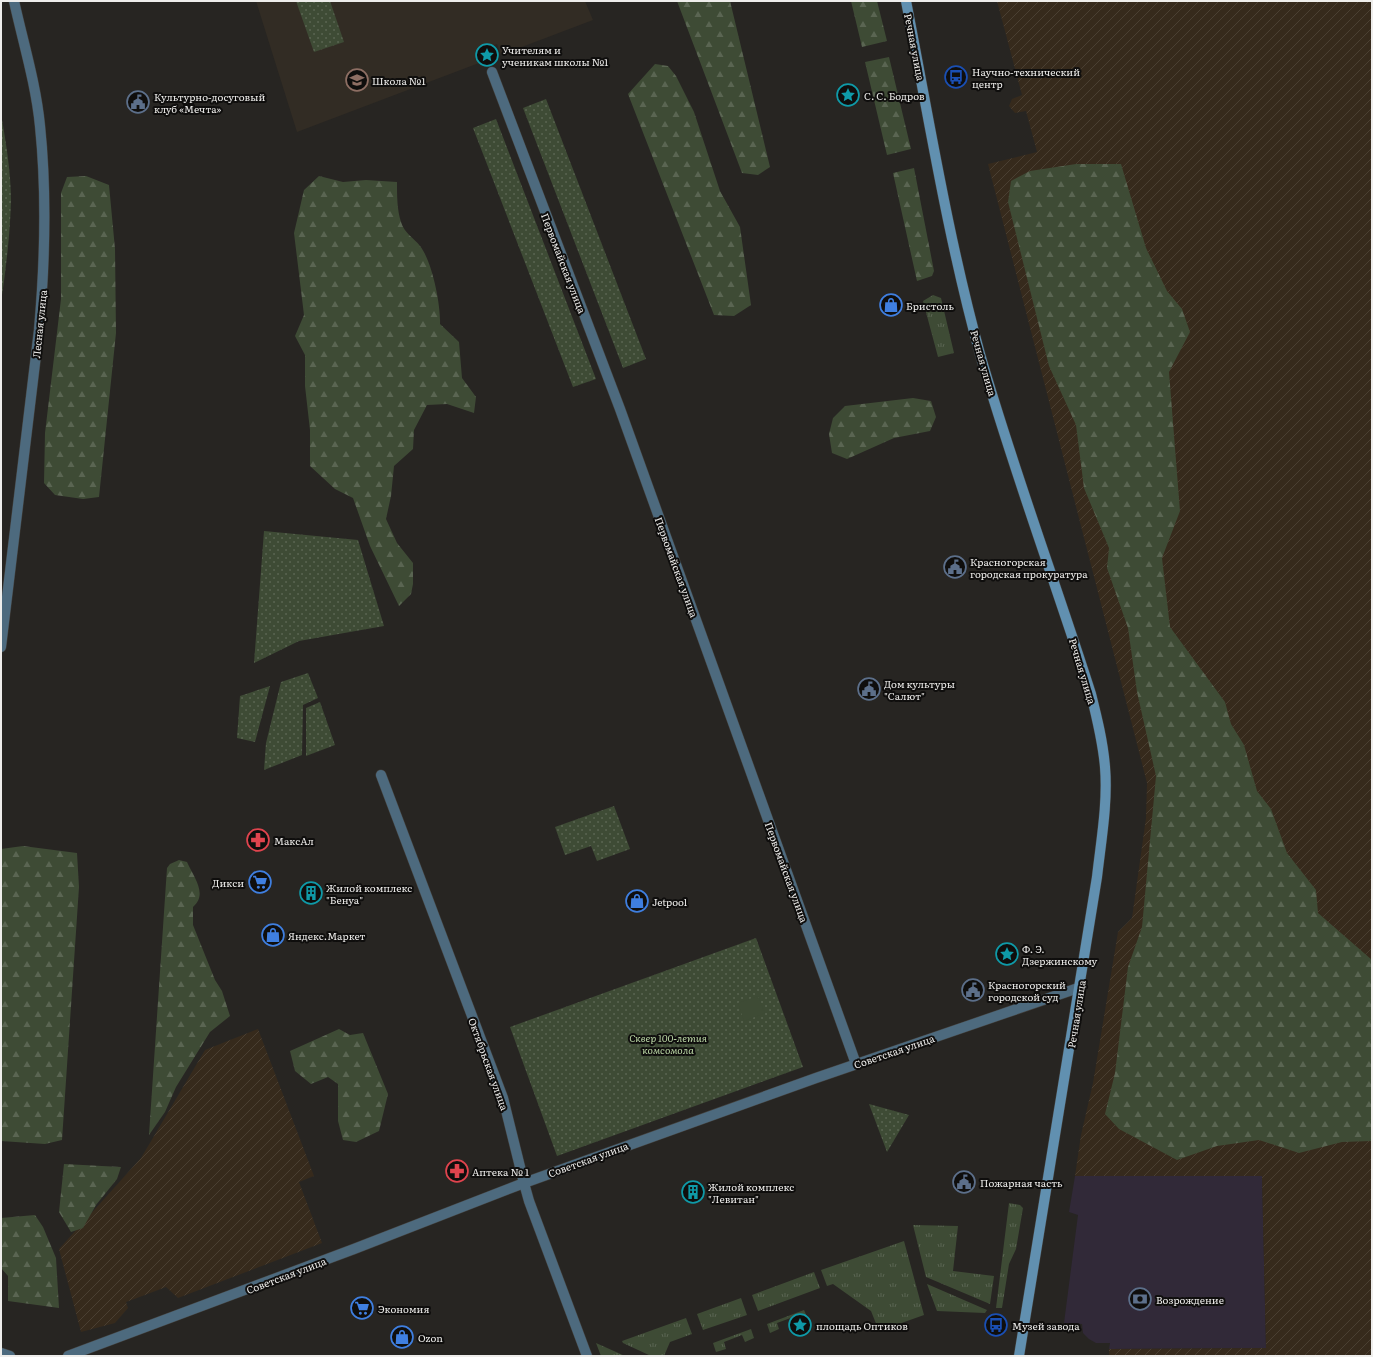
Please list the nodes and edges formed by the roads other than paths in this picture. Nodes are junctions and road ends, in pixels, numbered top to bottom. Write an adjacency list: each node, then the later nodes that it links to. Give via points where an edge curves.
1 (14, 1): 4 (street, Лесная улица, via 40,125 45,213 38,330)
2 (906, 1): 6 (main road, Речная улица, via 951,242 980,354 1007,443 1092,694 1101,734 1105,800)
3 (492, 72): 7 (street, Первомайская улица, via 620,409)
4 (1, 647)
5 (381, 775): 8 (street, Октябрьская улица, via 503,1098)
6 (1081, 987): 7 (street, Советская улица); 13 (main road, Речная улица)
7 (856, 1064): 8 (street, Советская улица)
8 (524, 1183): 11 (street, Советская улица); 12 (street, Октябрьская улица)
9 (1, 1353): 10 (street)
10 (10, 1356)
11 (68, 1356)
12 (587, 1356)
13 (1019, 1356)

